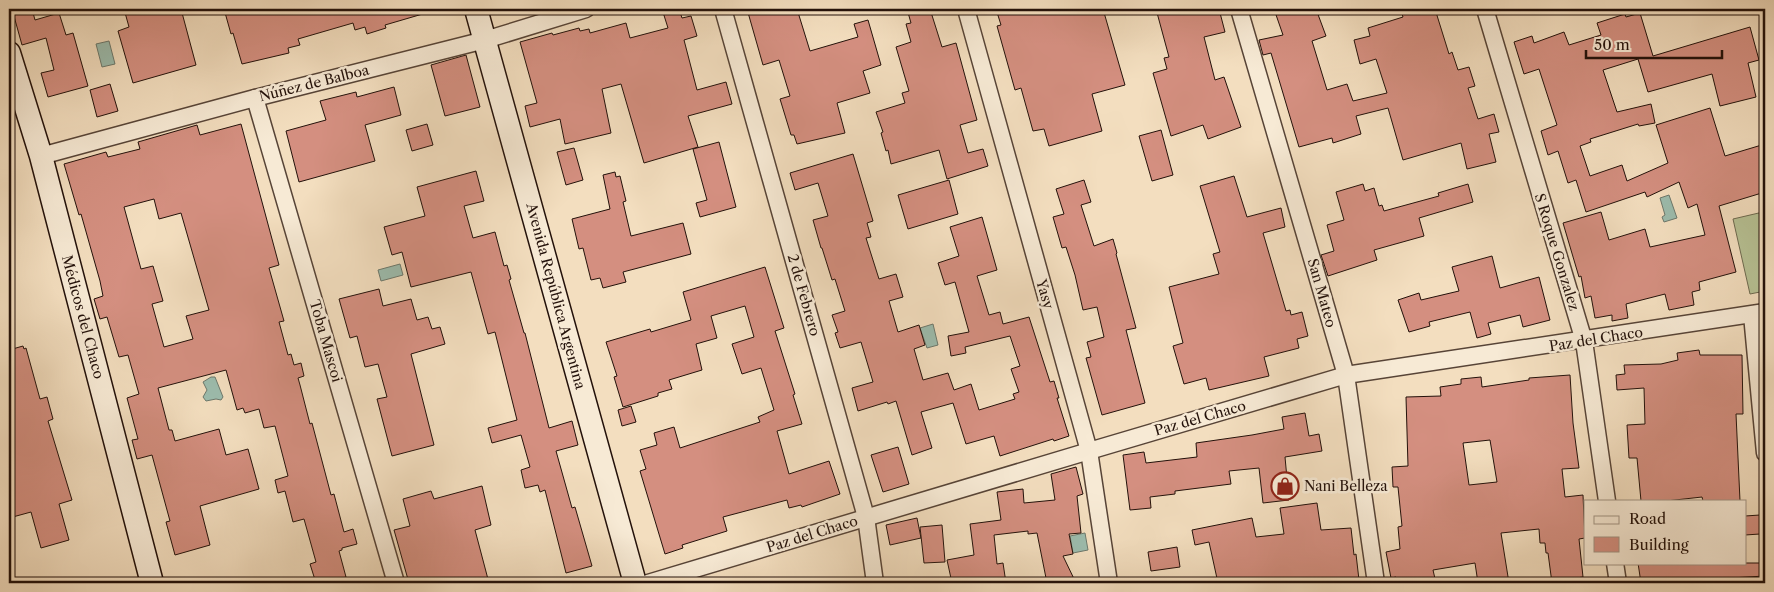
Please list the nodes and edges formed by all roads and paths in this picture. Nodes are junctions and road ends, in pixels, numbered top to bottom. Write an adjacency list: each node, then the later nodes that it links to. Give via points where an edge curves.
1 (476, 9): 7 (main road, Avenida República Argentina)
2 (586, 9): 7 (street, Núñez de Balboa)
3 (723, 9): 17 (street, 2 de Febrero)
4 (966, 9): 14 (street, Yasy)
5 (1239, 9): 13 (street, San Mateo)
6 (1485, 9): 12 (street, S Roque Gonzalez)
7 (485, 40): 9 (street, Núñez de Balboa); 21 (main road, Avenida República Argentina)
8 (9, 56): 10 (main road, Médicos del Chaco)
9 (255, 98): 10 (street, Núñez de Balboa); 20 (street, Toba Mascoi)
10 (41, 156): 19 (main road, Médicos del Chaco)
11 (1759, 314): 12 (street, Paz del Chaco); 15 (street)
12 (1584, 341): 13 (street, Paz del Chaco); 16 (street, S Roque Gonzalez)
13 (1346, 376): 14 (street, Paz del Chaco); 25 (street, San Mateo)
14 (1089, 451): 17 (street, Paz del Chaco); 24 (street, Yasy)
15 (1765, 453)
16 (1606, 500)
17 (866, 517): 22 (street, Paz del Chaco); 23 (street, 2 de Febrero)
18 (1615, 564): 26 (street)
19 (152, 583)
20 (396, 583)
21 (635, 583)
22 (648, 583)
23 (875, 583)
24 (1109, 583)
25 (1376, 583)
26 (1618, 583)

